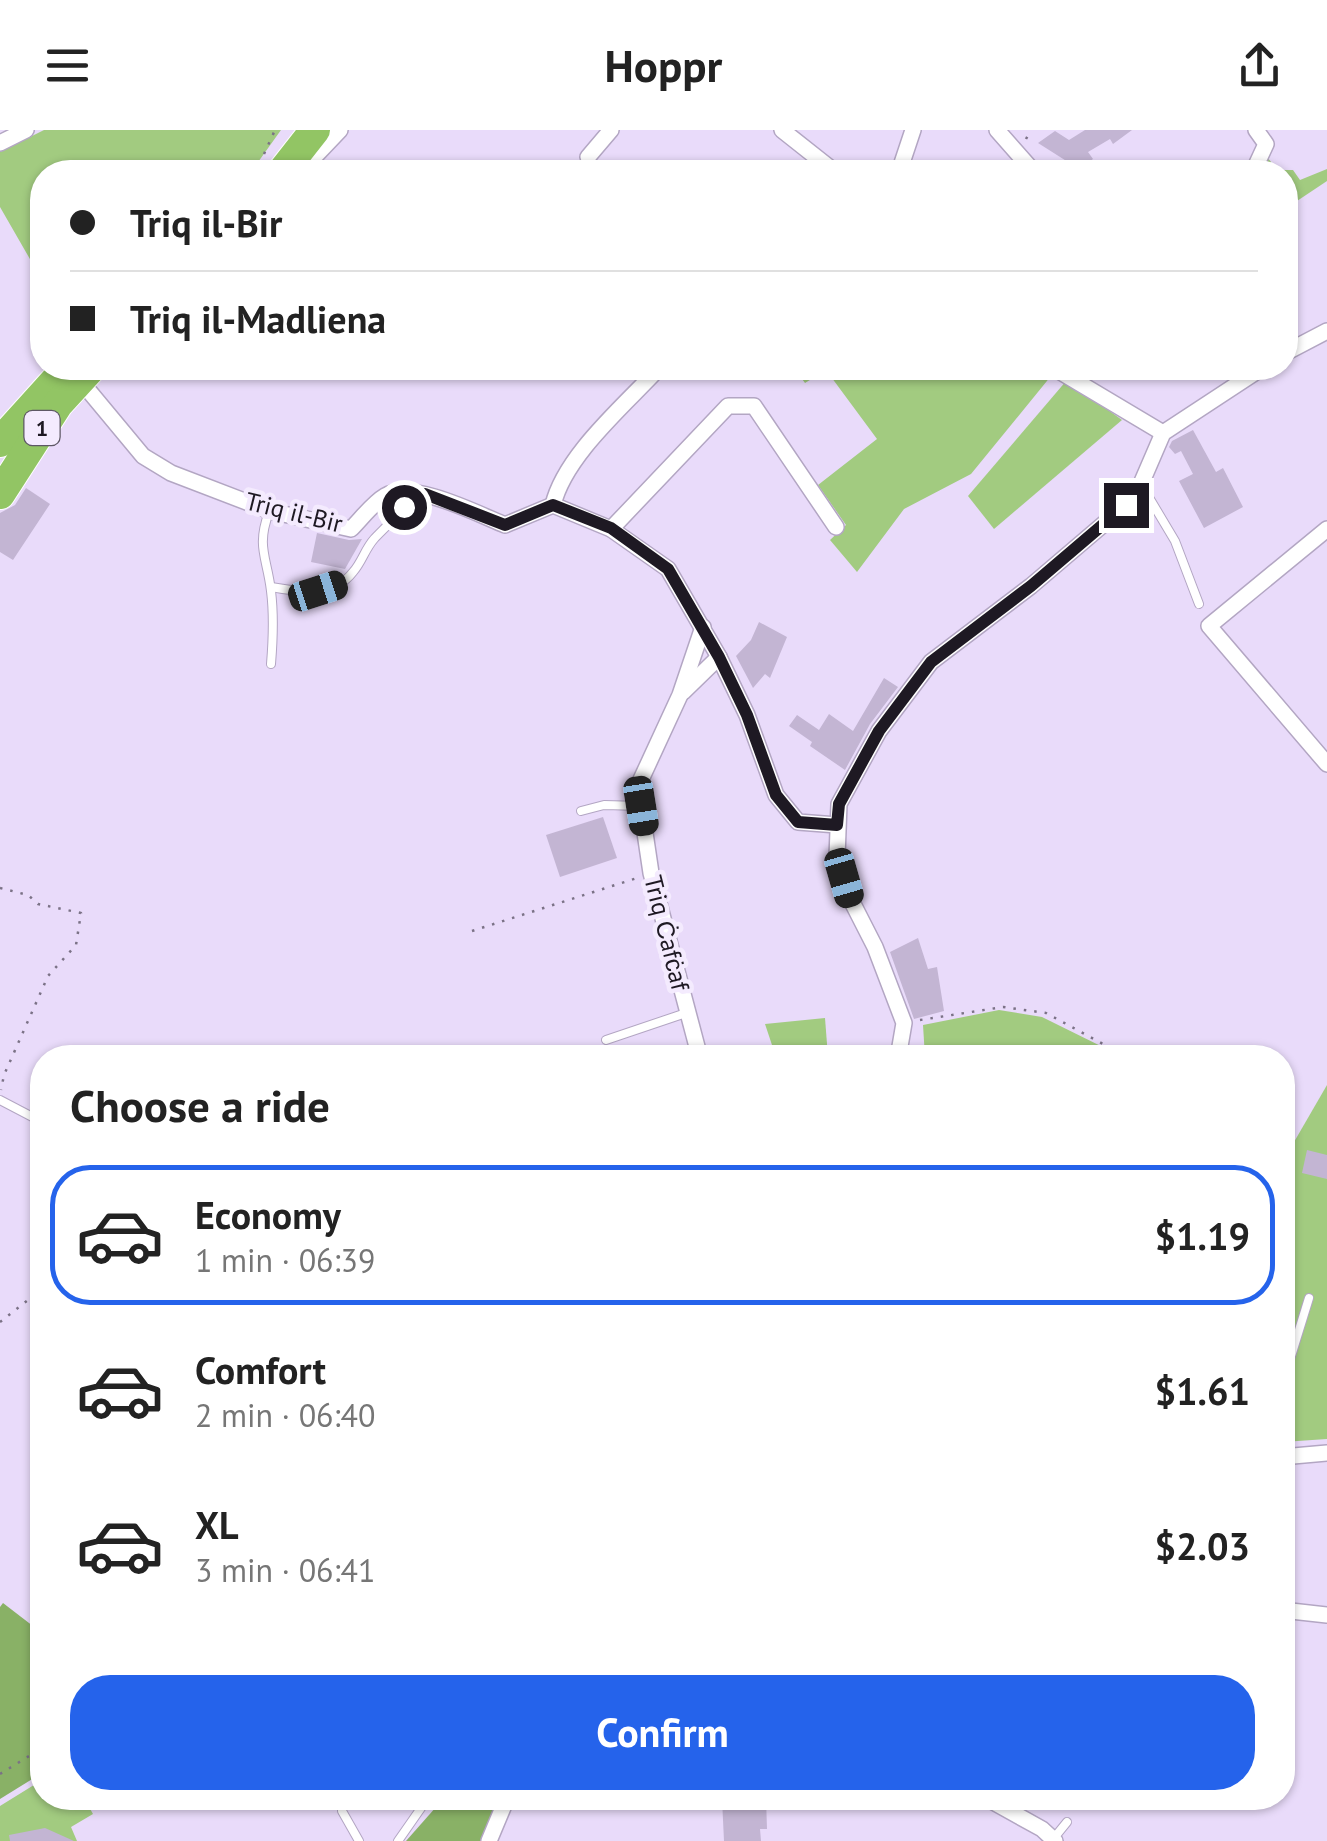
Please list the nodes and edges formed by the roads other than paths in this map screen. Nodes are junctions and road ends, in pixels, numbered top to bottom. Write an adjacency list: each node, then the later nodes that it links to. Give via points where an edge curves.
1 (26, 130): 9 (street)
2 (296, 130): 11 (highway)
3 (314, 130): 12 (highway)
4 (340, 130): 13 (street)
5 (611, 130): 10 (street)
6 (782, 130): 14 (street)
7 (914, 130): 15 (street)
8 (997, 130): 16 (street)
9 (0, 144)
10 (588, 156)
11 (279, 160)
12 (284, 160)
13 (311, 160)
14 (820, 160)
15 (903, 160)
16 (1023, 160)
17 (1327, 331): 18 (street)
18 (1298, 346)
19 (69, 380): 26 (highway, 1)
20 (73, 380): 29 (highway, 1)
21 (86, 380): 31 (street, Triq il-Bir, via 144,456 170,473)
22 (649, 380): 30 (street, via 590,442 558,486)
23 (1074, 380): 25 (street)
24 (1244, 380): 25 (street)
25 (1163, 433): 27 (street)
26 (0, 442)
27 (1141, 484): 36 (lane, via 1175,541); 44 (street, via 1126,505 1031,586 931,662 879,731 839,804)
28 (406, 493): 30 (street, via 505,525); 31 (street, Triq il-Bir, via 386,494 351,529); 35 (lane, via 404,507 343,584 300,592)
29 (0, 494)
30 (553, 505): 33 (street)
31 (270, 511): 35 (lane, via 262,560)
32 (836, 527): 33 (street, via 754,406 728,406)
33 (611, 528): 37 (street, via 668,569)
34 (1327, 529): 41 (street, via 1208,626)
35 (271, 587): 39 (lane)
36 (1199, 604)
37 (703, 627): 38 (street); 40 (street, Triq Ċafċaf)
38 (719, 657): 40 (street, Triq Ċafċaf); 44 (street, via 776,795 798,822)
39 (271, 664)
40 (680, 695): 42 (street, Triq Ċafċaf, via 638,786)
41 (1327, 764)
42 (641, 806): 43 (lane); 45 (street, Triq Ċafċaf)
43 (581, 811)
44 (837, 825): 48 (street, via 850,898 904,1023)
45 (686, 1013): 46 (lane); 47 (street, Triq Ċafċaf)
46 (606, 1040)
47 (696, 1045)
48 (900, 1045)
49 (0, 1097): 50 (lane)
50 (30, 1115)
51 (1309, 1298): 52 (lane)
52 (1295, 1343)
53 (1327, 1453): 54 (street)
54 (1295, 1457)
55 (1295, 1611): 56 (street)
56 (1327, 1615)
57 (342, 1810): 63 (lane)
58 (420, 1810): 64 (lane)
59 (502, 1810): 65 (street)
60 (1006, 1810): 62 (street)
61 (1067, 1822): 62 (lane)
62 (1054, 1839)
63 (359, 1841)
64 (398, 1841)
65 (488, 1841)

